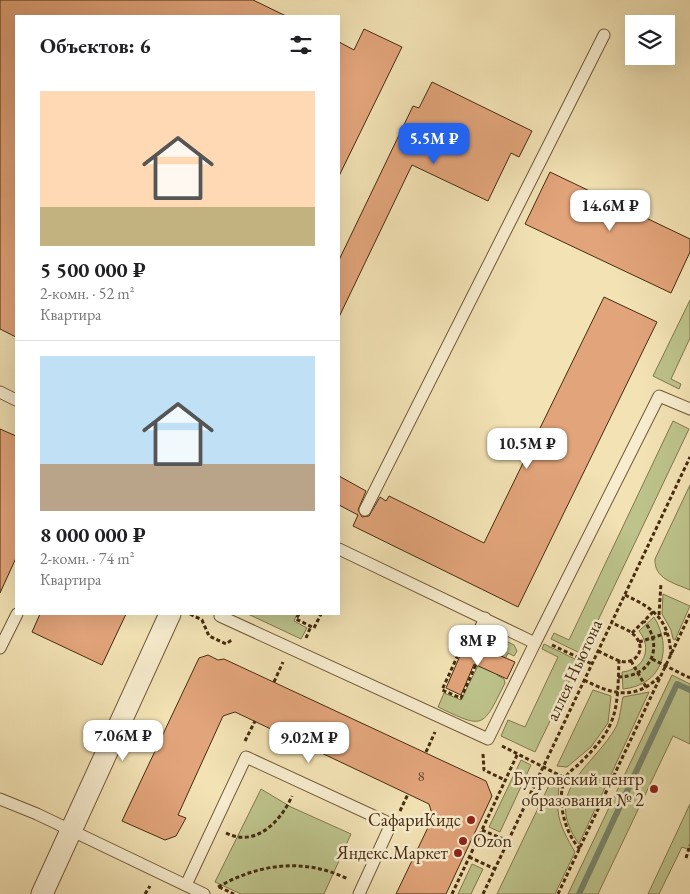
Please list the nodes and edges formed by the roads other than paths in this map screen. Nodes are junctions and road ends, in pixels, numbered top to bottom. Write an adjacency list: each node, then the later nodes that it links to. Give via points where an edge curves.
1 (604, 35): 5 (lane)
2 (0, 392): 3 (lane)
3 (15, 400)
4 (690, 410): 12 (lane, via 659,396)
5 (365, 510)
6 (340, 551): 10 (lane)
7 (16, 615): 13 (lane)
8 (170, 615): 15 (street)
9 (220, 616): 12 (lane, via 488,739)
10 (485, 618): 11 (lane); 12 (lane)
11 (474, 641)
12 (536, 641)
13 (0, 648)
14 (0, 799): 15 (lane)
15 (71, 831): 16 (lane); 18 (street)
16 (186, 885): 17 (lane, via 246,757 391,824); 19 (lane)
17 (360, 890)
18 (42, 894)
19 (204, 894)

